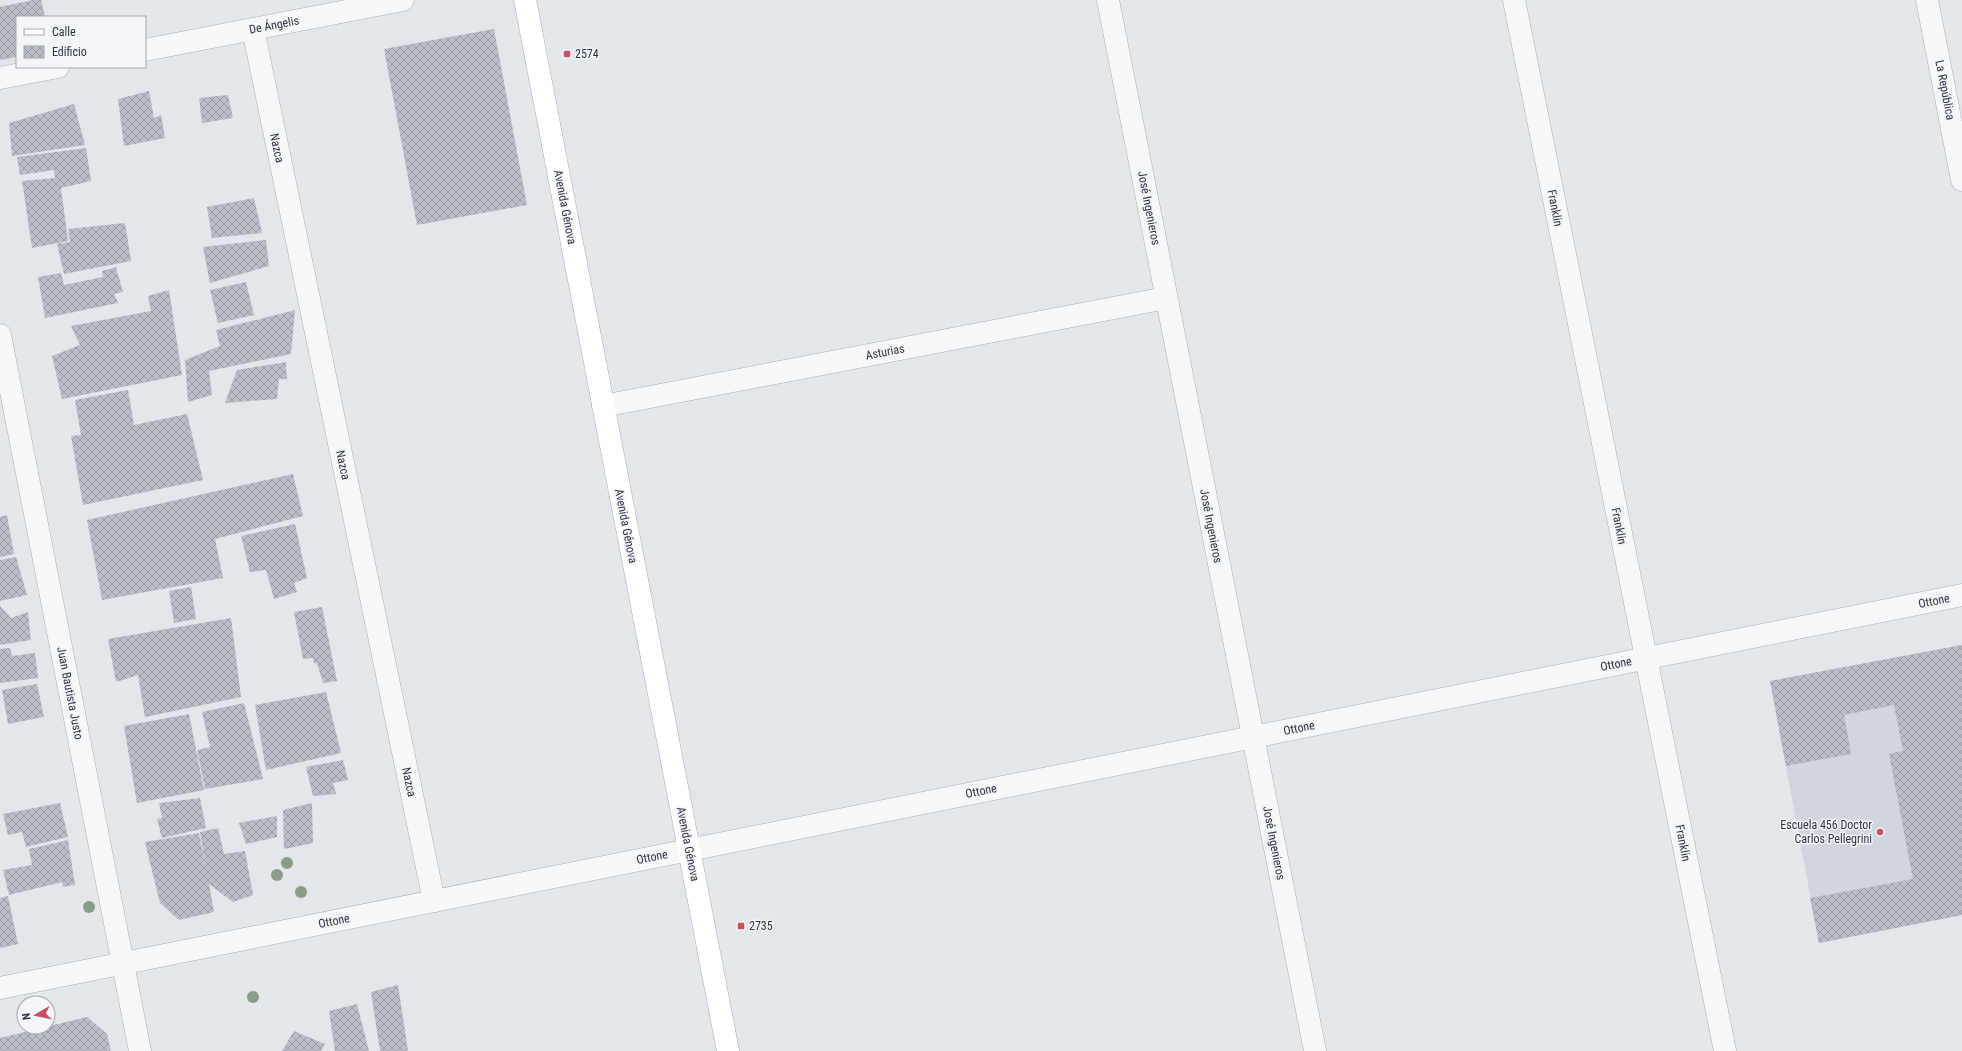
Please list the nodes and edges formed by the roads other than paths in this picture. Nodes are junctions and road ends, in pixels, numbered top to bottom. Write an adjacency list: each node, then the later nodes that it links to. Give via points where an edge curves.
1 (403, 0): 6 (street, De Ángelis)
2 (526, 0): 13 (street, Avenida Génova)
3 (1108, 0): 11 (street, José Ingenieros)
4 (1514, 0): 15 (street, Franklin)
5 (1927, 0): 10 (street, La República)
6 (253, 29): 7 (street, De Ángelis); 18 (street, Nazca)
7 (146, 50)
8 (53, 68): 9 (street)
9 (0, 78)
10 (1962, 180)
11 (1166, 298): 13 (street, Asturias); 16 (street, José Ingenieros)
12 (0, 335): 19 (street, Juan Bautista Justo)
13 (603, 406): 17 (street, Avenida Génova)
14 (1962, 595): 15 (street, Ottone)
15 (1646, 658): 16 (street, Ottone); 24 (street, Franklin)
16 (1253, 737): 17 (street, Ottone); 23 (street, José Ingenieros)
17 (689, 850): 18 (street, Ottone); 22 (street, Avenida Génova)
18 (434, 901): 19 (street, Ottone)
19 (122, 963): 20 (street, Ottone); 21 (street, Juan Bautista Justo)
20 (0, 988)
21 (140, 1051)
22 (728, 1051)
23 (1315, 1051)
24 (1725, 1051)

